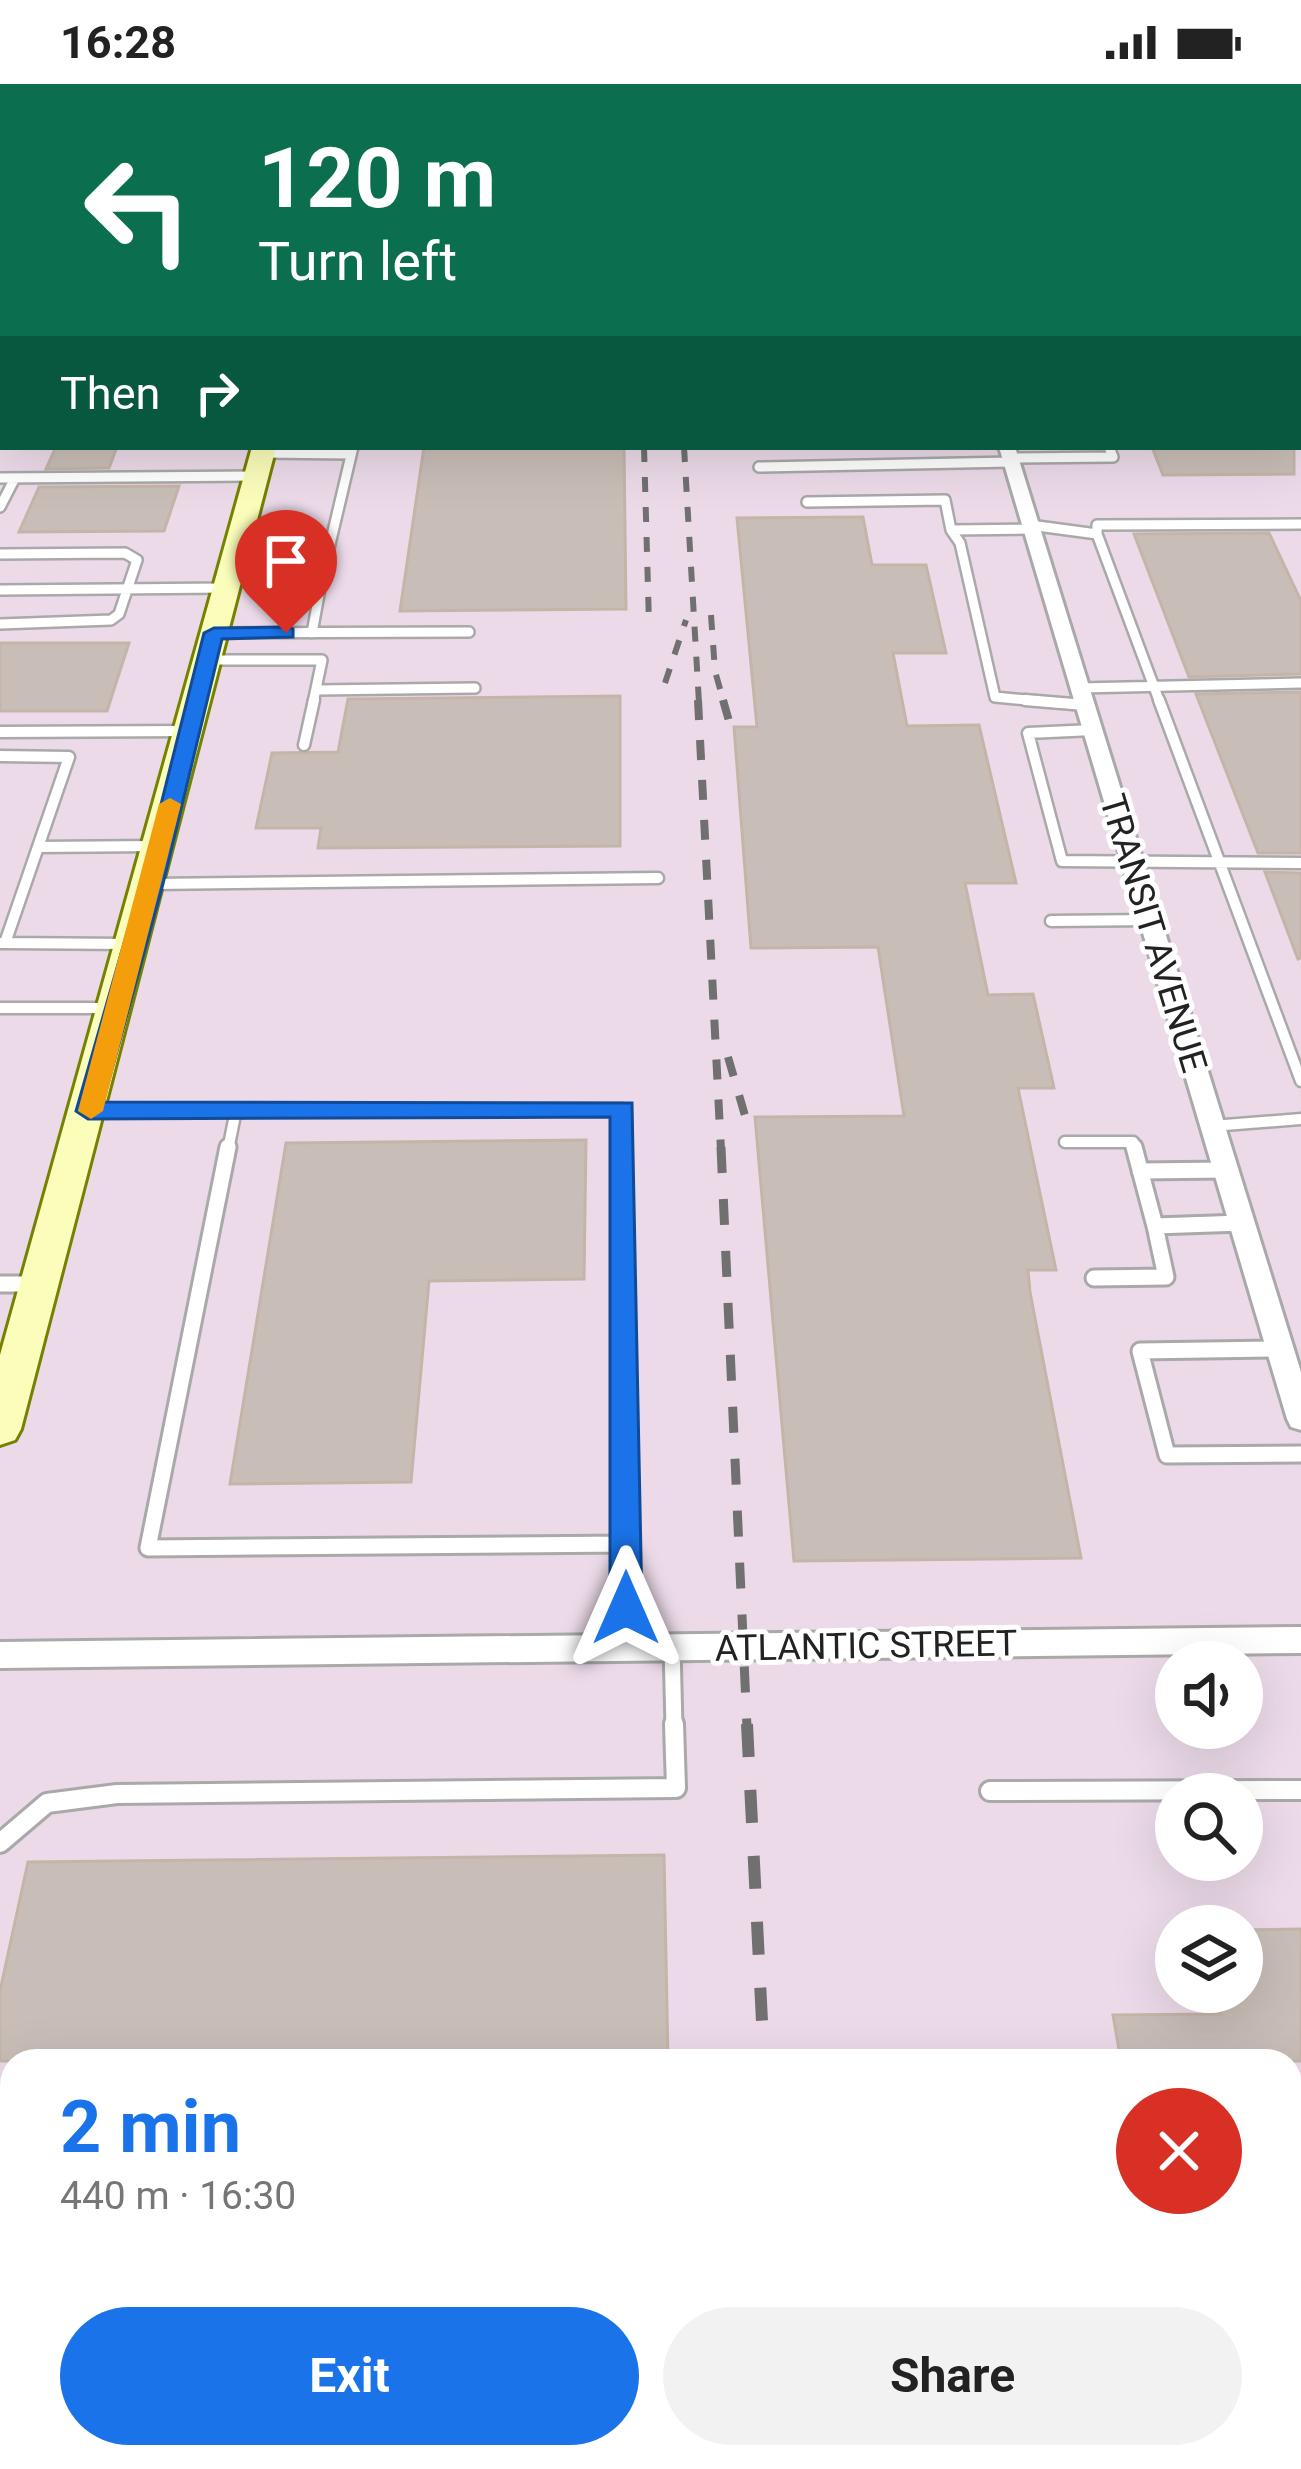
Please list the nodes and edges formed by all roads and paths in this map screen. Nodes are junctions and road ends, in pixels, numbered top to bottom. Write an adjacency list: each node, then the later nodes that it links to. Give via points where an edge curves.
1 (1110, 450): 3 (lane, via 1113,458)
2 (352, 451): 4 (lane); 15 (lane)
3 (1009, 456): 5 (lane); 11 (street, TRANSIT AVENUE)
4 (261, 459): 7 (lane); 16 (street)
5 (759, 467)
6 (0, 478): 7 (lane)
7 (14, 478): 9 (lane)
8 (807, 502): 12 (lane, via 945,500)
9 (0, 507)
10 (1301, 524): 13 (lane, via 1097,525)
11 (1031, 527): 12 (lane); 13 (lane); 27 (street, TRANSIT AVENUE)
12 (951, 530): 27 (lane, via 995,697)
13 (1097, 533): 24 (lane)
14 (0, 554): 17 (lane, via 125,553 136,560)
15 (322, 578): 16 (lane); 21 (lane)
16 (226, 584): 17 (lane); 22 (street)
17 (130, 589): 18 (lane); 19 (lane, via 110,620)
18 (0, 590)
19 (0, 624)
20 (469, 632): 21 (lane)
21 (312, 633): 22 (lane)
22 (210, 647): 26 (lane, via 322,660); 29 (street)
23 (1301, 683): 24 (lane)
24 (1154, 685): 27 (lane); 37 (lane)
25 (475, 688): 26 (lane)
26 (316, 690): 31 (lane)
27 (1082, 696): 28 (street, TRANSIT AVENUE)
28 (1093, 730): 35 (street, TRANSIT AVENUE); 35 (lane, via 1028,733 1062,861)
29 (187, 731): 30 (lane); 33 (street)
30 (0, 732)
31 (304, 745)
32 (0, 756): 34 (lane, via 69,757)
33 (160, 846): 34 (lane); 39 (street)
34 (38, 847): 42 (lane)
35 (1133, 859): 37 (lane); 40 (street, TRANSIT AVENUE)
36 (1301, 862): 37 (lane)
37 (1220, 864): 46 (lane)
38 (658, 878): 39 (lane)
39 (152, 884): 43 (street)
40 (1151, 920): 41 (lane); 50 (street, TRANSIT AVENUE)
41 (1052, 921)
42 (2, 943): 43 (lane)
43 (135, 944): 45 (street)
44 (0, 1008): 45 (lane)
45 (117, 1008): 48 (street)
46 (1301, 1081)
47 (236, 1110): 48 (lane); 63 (lane, via 623,1109); 63 (lane, via 148,1548)
48 (88, 1111): 58 (street)
49 (1299, 1116): 50 (lane)
50 (1213, 1126): 52 (street, TRANSIT AVENUE)
51 (1065, 1142): 53 (lane, via 1132,1142)
52 (1226, 1170): 53 (lane); 54 (street, TRANSIT AVENUE)
53 (1140, 1171): 55 (lane)
54 (1242, 1223): 55 (lane); 59 (street, TRANSIT AVENUE)
55 (1155, 1226): 56 (lane, via 1166,1277)
56 (1094, 1278)
57 (0, 1284): 58 (lane)
58 (40, 1284): 61 (street)
59 (1280, 1348): 60 (street, TRANSIT AVENUE); 62 (lane, via 1140,1351 1167,1455)
60 (1301, 1419)
61 (0, 1429)
62 (1301, 1454)
63 (626, 1544): 66 (lane)
64 (1301, 1640): 65 (street, ATLANTIC STREET)
65 (672, 1647): 66 (street, ATLANTIC STREET); 70 (lane, via 676,1788 117,1793 47,1803)
66 (627, 1650): 67 (street, ATLANTIC STREET)
67 (0, 1655)
68 (1301, 1790): 69 (lane)
69 (990, 1792)
70 (0, 1843)

